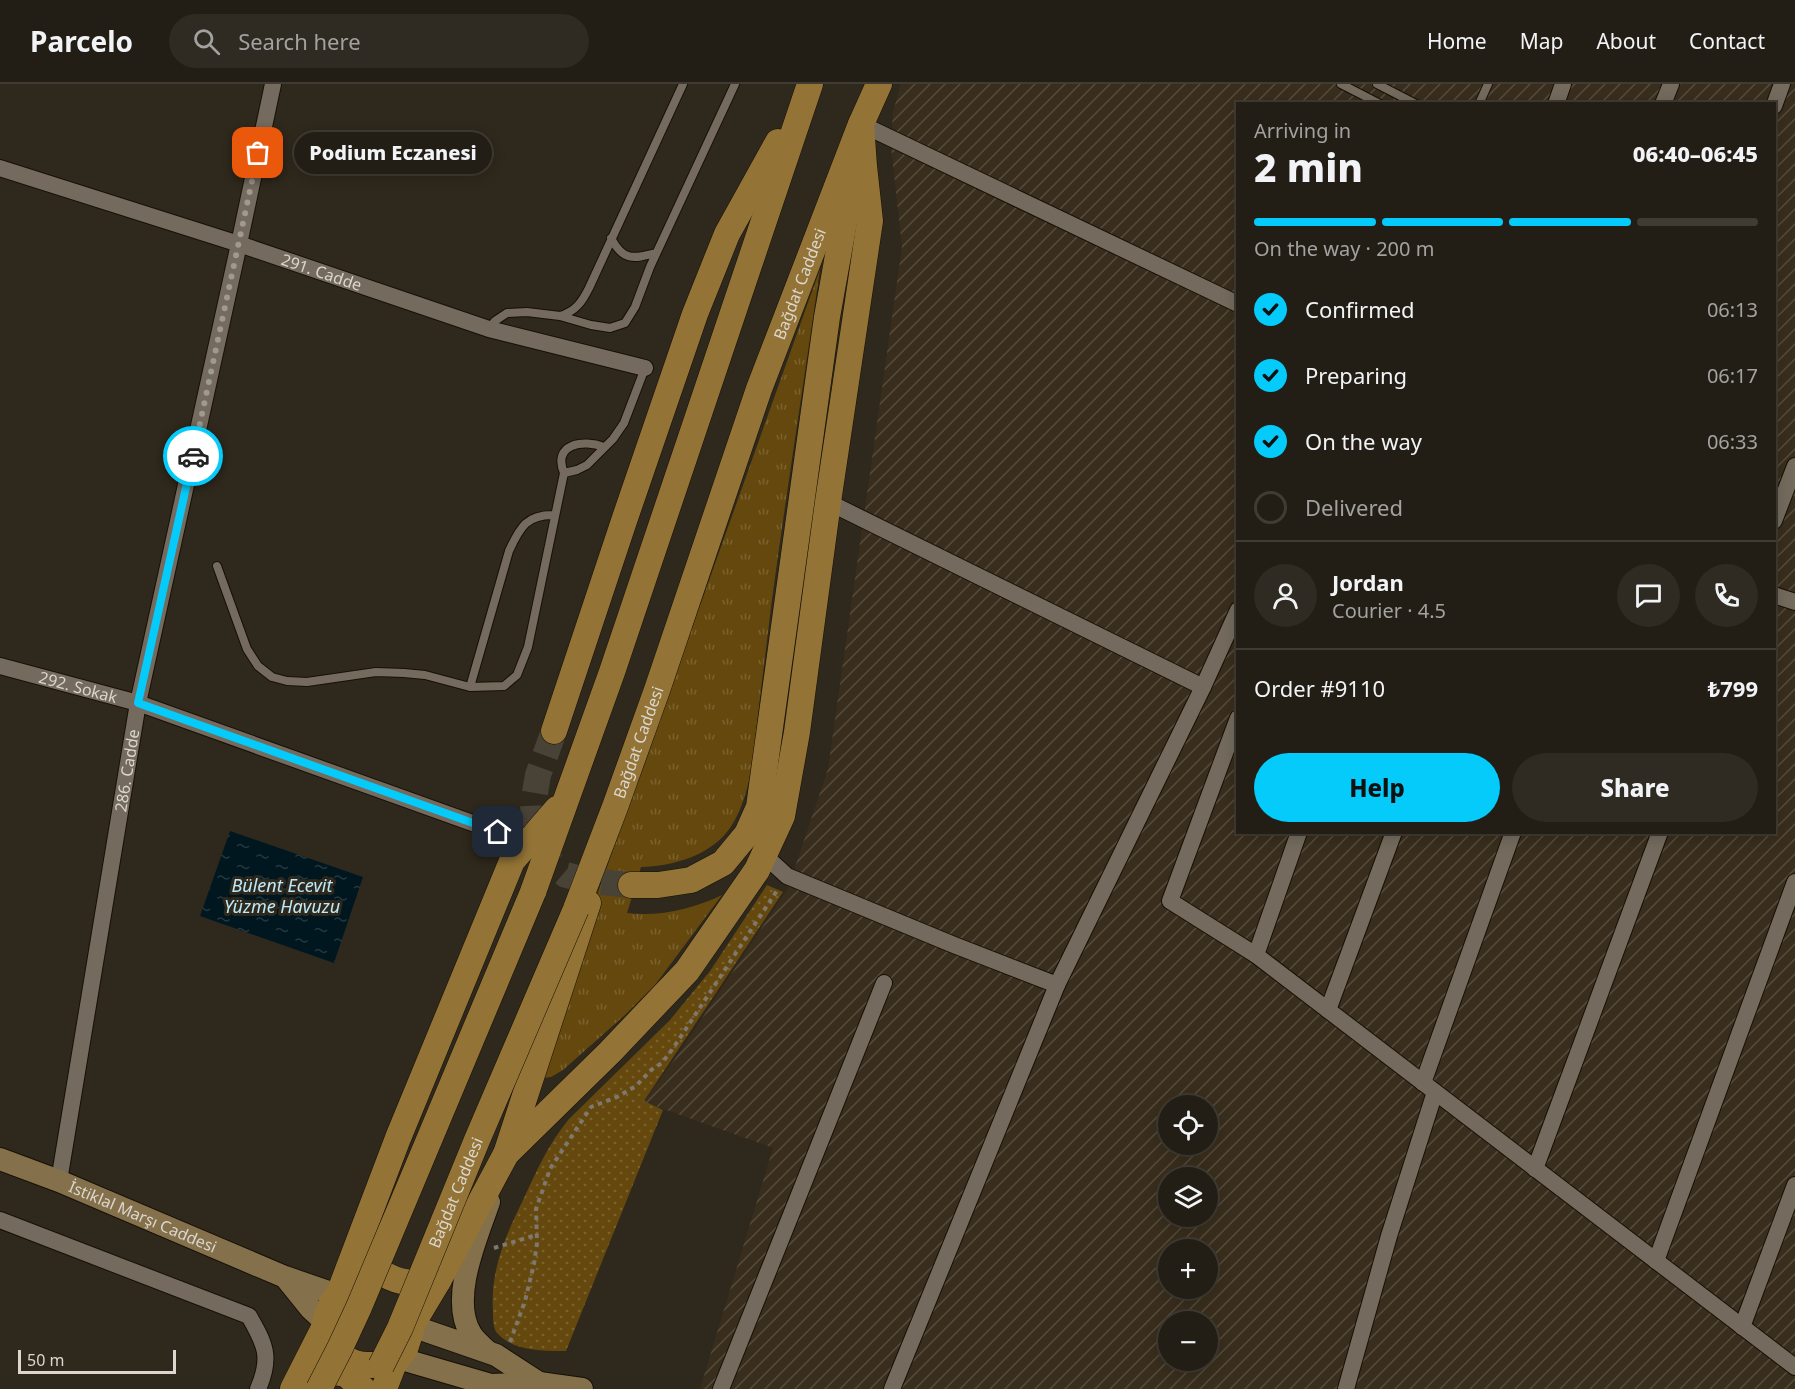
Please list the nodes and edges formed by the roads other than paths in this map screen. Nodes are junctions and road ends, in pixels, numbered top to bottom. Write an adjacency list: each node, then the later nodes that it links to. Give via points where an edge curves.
1 (273, 84): 21 (street, 286. Cadde)
2 (683, 84): 20 (lane)
3 (735, 84): 22 (lane)
4 (810, 84): 42 (main road, via 723,244 628,508); 43 (main road)
5 (879, 84): 18 (main road, Bağdat Caddesi)
6 (1341, 84): 12 (lane)
7 (1377, 84): 13 (lane)
8 (1488, 84): 14 (lane)
9 (1563, 84): 15 (street)
10 (1671, 84): 16 (street)
11 (1782, 84): 17 (street)
12 (1376, 102)
13 (1412, 102)
14 (1480, 102)
15 (1557, 102)
16 (1665, 102)
17 (1775, 102)
18 (861, 124): 23 (street); 30 (main road, via 870,221); 44 (main road, Bağdat Caddesi, via 759,389); 52 (main road, via 827,318 759,807 747,834 723,863 691,880)
19 (0, 168): 21 (street, 291. Cadde)
20 (612, 238): 22 (lane, via 624,255 634,258); 24 (lane, via 581,303)
21 (239, 244): 25 (street, 291. Cadde); 40 (street, 286. Cadde)
22 (656, 254): 24 (lane, via 625,323 610,328)
23 (1236, 303)
24 (560, 316): 25 (lane, via 507,313)
25 (489, 329): 26 (street, 291. Cadde)
26 (645, 368): 27 (lane, via 624,423)
27 (604, 447): 29 (lane, via 586,465); 29 (lane, via 570,446 561,458)
28 (1795, 466): 32 (street)
29 (564, 473): 31 (lane)
30 (828, 502): 39 (street); 50 (main road, via 782,816)
31 (555, 515): 38 (lane, via 533,517 516,536); 38 (lane, via 528,647 518,675 504,686)
32 (1776, 516)
33 (217, 566): 38 (lane, via 247,648 258,666 272,677 307,682 376,672 404,673)
34 (1776, 596): 35 (street)
35 (1795, 602)
36 (1236, 614): 39 (street)
37 (0, 666): 40 (street, 292. Sokak)
38 (470, 687)
39 (1203, 687): 55 (street)
40 (138, 703): 49 (street, 292. Sokak); 61 (street, 286. Cadde)
41 (1236, 723): 53 (street, via 1170,901)
42 (554, 731)
43 (569, 793): 49 (main road); 76 (main road, bridge, via 533,892 359,1307 340,1348)
44 (615, 807): 58 (main road, via 580,929); 79 (main road, Bağdat Caddesi, bridge, via 400,1328)
45 (1298, 834): 53 (street)
46 (1393, 834): 56 (street)
47 (1512, 834): 57 (street)
48 (1659, 834): 60 (street)
49 (528, 843): 64 (main road, via 512,861 398,1138)
50 (764, 855): 55 (street, via 787,876); 58 (main road, via 687,971)
51 (1795, 882): 65 (street)
52 (631, 885)
53 (1256, 955): 56 (street)
54 (884, 983): 82 (street)
55 (1057, 985): 83 (street)
56 (1328, 1010): 57 (street)
57 (1429, 1087): 60 (street); 84 (street)
58 (506, 1154): 67 (main road); 72 (main road, via 463,1289 466,1324 471,1334)
59 (0, 1159): 61 (main road, İstiklal Marşı Caddesi)
60 (1535, 1169): 65 (street)
61 (59, 1181): 66 (main road, İstiklal Marşı Caddesi)
62 (1795, 1185): 71 (street)
63 (0, 1220): 77 (street, via 249,1316 265,1345 265,1374)
64 (359, 1244): 67 (main road, via 372,1264 391,1279 424,1284); 68 (main road)
65 (1656, 1261): 71 (street)
66 (285, 1277): 68 (main road, İstiklal Marşı Caddesi); 70 (main road)
67 (438, 1281): 69 (main road)
68 (339, 1293): 69 (main road, via 372,1286 383,1289 402,1304); 70 (main road)
69 (413, 1324): 72 (main road); 73 (main road)
70 (325, 1325): 73 (main road, via 336,1350 358,1365); 76 (main road)
71 (1742, 1327): 74 (street)
72 (496, 1356): 75 (main road)
73 (397, 1360): 75 (main road, via 491,1385); 80 (main road)
74 (1795, 1367)
75 (539, 1383): 81 (main road)
76 (304, 1385): 78 (main road, via 311,1372 334,1371 346,1374)
77 (258, 1389)
78 (363, 1389)
79 (370, 1389)
80 (384, 1389)
81 (582, 1389)
82 (721, 1389)
83 (892, 1389)
84 (1346, 1389)

